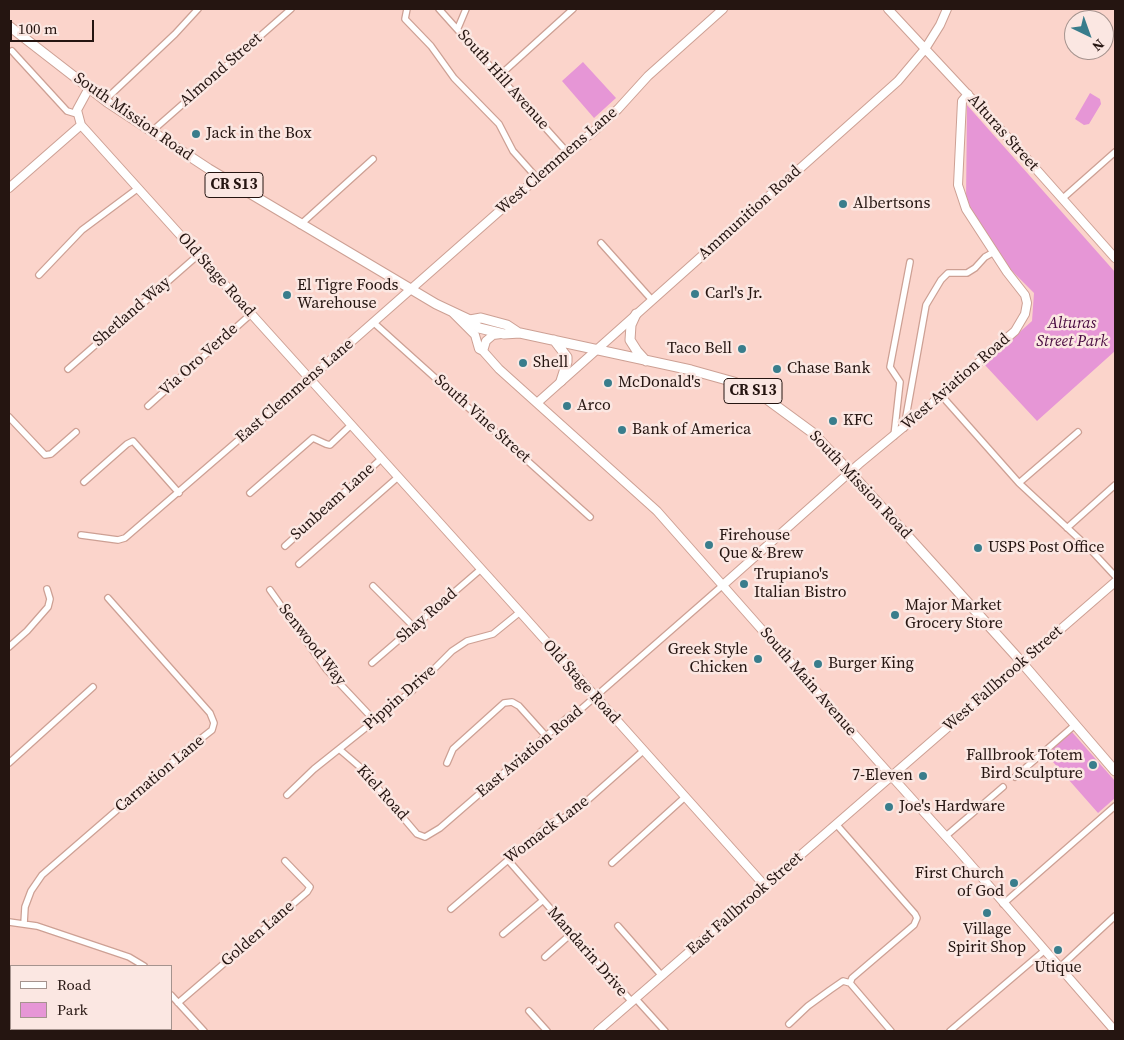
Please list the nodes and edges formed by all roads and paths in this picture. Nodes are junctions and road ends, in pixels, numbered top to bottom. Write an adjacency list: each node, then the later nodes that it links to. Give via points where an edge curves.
1 (198, 9): 17 (street)
2 (291, 9): 20 (street, Almond Street)
3 (407, 9): 24 (street, via 405,19 431,46 454,78 499,124 512,151)
4 (439, 9): 11 (street, South Hill Avenue)
5 (466, 9): 11 (street)
6 (573, 9): 14 (street)
7 (723, 9): 21 (street, West Clemmens Lane, via 648,76 592,133)
8 (888, 9): 12 (street, Alturas Street)
9 (947, 9): 12 (street, Ammunition Road)
10 (9, 26): 15 (main road, South Mission Road / CR S13)
11 (458, 28): 14 (street, South Hill Avenue)
12 (925, 49): 16 (street, Alturas Street); 36 (street, Ammunition Road, via 892,86)
13 (12, 51): 18 (street, via 67,111)
14 (499, 76): 21 (street, South Hill Avenue)
15 (89, 88): 17 (main road, South Mission Road / CR S13); 18 (street)
16 (968, 94): 27 (street, Alturas Street); 30 (street, West Aviation Road, via 962,101 958,185 966,210)
17 (105, 100): 20 (main road, South Mission Road / CR S13)
18 (77, 114): 19 (street)
19 (80, 125): 25 (street); 26 (street, Old Stage Road)
20 (151, 132): 28 (main road, South Mission Road / CR S13)
21 (567, 152): 24 (street, West Clemmens Lane)
22 (1115, 152): 27 (street)
23 (373, 159): 28 (street)
24 (537, 178): 35 (street, West Clemmens Lane)
25 (9, 188)
26 (137, 189): 31 (street, Old Stage Road); 34 (street, via 82,230)
27 (1062, 198): 32 (street, Alturas Street)
28 (300, 225): 35 (main road, South Mission Road / CR S13)
29 (601, 243): 36 (street)
30 (994, 252): 51 (street, West Aviation Road, via 1025,295 1025,314 1014,331); 56 (street, via 967,273 948,273 926,305)
31 (197, 256): 38 (street, Old Stage Road); 48 (street, Shetland Way)
32 (1115, 258)
33 (910, 262): 59 (street, via 890,367 900,382)
34 (38, 275)
35 (410, 289): 37 (main road, South Mission Road / CR S13); 41 (street, East Clemmens Lane)
36 (652, 300): 39 (street, Ammunition Road)
37 (452, 312): 40 (main road, South Mission Road / CR S13); 46 (street, South Main Avenue, via 475,335 479,349)
38 (251, 314): 49 (street, Old Stage Road); 53 (street, Via Oro Verde)
39 (636, 314): 45 (street, Ammunition Road); 47 (main road, via 630,340)
40 (470, 320): 42 (main road, South Mission Road / CR S13, via 481,318 507,325); 43 (main road, South Mission Road / CR S13, via 479,328)
41 (373, 322): 49 (street, East Clemmens Lane); 68 (street, South Vine Street)
42 (520, 333): 43 (main road, South Mission Road / CR S13); 44 (main road, South Mission Road / CR S13)
43 (504, 334): 46 (street, via 489,337)
44 (554, 340): 45 (main road, South Mission Road / CR S13); 50 (main road, via 567,357)
45 (596, 350): 47 (main road, South Mission Road / CR S13); 50 (street, Ammunition Road)
46 (483, 351): 52 (street, South Main Avenue)
47 (646, 361): 61 (main road, South Mission Road / CR S13, via 734,382 764,397 813,433)
48 (68, 369)
49 (309, 379): 55 (street, Old Stage Road); 66 (street, East Clemmens Lane)
50 (561, 381): 52 (street, Ammunition Road)
51 (941, 395): 56 (street, West Aviation Road); 64 (street)
52 (536, 403): 76 (street, South Main Avenue, via 657,511)
53 (148, 406)
54 (9, 417): 57 (street, via 47,455)
55 (351, 425): 60 (street, Old Stage Road); 67 (street, via 330,444 313,438)
56 (904, 428): 59 (street, West Aviation Road)
57 (76, 432)
58 (1078, 432): 64 (street)
59 (894, 436): 61 (street, West Aviation Road)
60 (381, 458): 62 (street, Old Stage Road); 71 (street, Sunbeam Lane)
61 (850, 472): 76 (street, West Aviation Road); 84 (main road, South Mission Road / CR S13)
62 (398, 477): 72 (street); 73 (street, Old Stage Road)
63 (84, 482): 66 (street, via 133,441)
64 (1019, 484): 69 (street)
65 (1115, 484): 69 (street)
66 (179, 492): 70 (street, East Clemmens Lane, via 125,538)
67 (250, 493)
68 (590, 517)
69 (1067, 528): 74 (street)
70 (80, 535)
71 (285, 546)
72 (299, 564)
73 (481, 569): 81 (street, Old Stage Road); 82 (street, Shay Road)
74 (1115, 576)
75 (1115, 582): 84 (street, West Fallbrook Street)
76 (723, 585): 87 (street, East Aviation Road); 96 (street, South Main Avenue)
77 (373, 586): 82 (street)
78 (47, 589): 83 (street, via 48,608)
79 (270, 590): 88 (street, Senwood Way, via 326,669)
80 (108, 598): 114 (street, Carnation Lane, via 210,714 214,723 212,730 42,875 25,907)
81 (520, 612): 87 (street, Old Stage Road); 88 (street, Pippin Drive, via 493,634 467,641 452,651 414,690)
82 (414, 627): 85 (street, Shay Road)
83 (9, 647)
84 (1022, 662): 89 (main road, South Mission Road / CR S13); 96 (street, West Fallbrook Street)
85 (372, 663)
86 (94, 687): 93 (street)
87 (595, 698): 90 (street, East Aviation Road); 92 (street, Old Stage Road)
88 (375, 721): 91 (street, Pippin Drive)
89 (1076, 724): 95 (main road, South Mission Road / CR S13); 97 (street)
90 (545, 736): 94 (street, via 519,706 512,702 504,703 453,749); 104 (street, East Aviation Road, via 440,828)
91 (339, 749): 99 (street, Pippin Drive); 104 (street, Kiel Road, via 418,834)
92 (643, 751): 100 (street, Old Stage Road); 105 (street, Womack Lane, via 572,814 552,823)
93 (9, 763)
94 (447, 763)
95 (1115, 771)
96 (891, 776): 102 (street, East Fallbrook Street); 103 (street, South Main Avenue)
97 (1015, 777)
98 (1003, 787): 103 (street)
99 (287, 795)
100 (685, 797): 107 (street); 108 (street, Old Stage Road)
101 (1115, 806): 110 (street)
102 (836, 824): 108 (street, East Fallbrook Street); 123 (street, via 916,914 914,925)
103 (946, 836): 110 (street, South Main Avenue)
104 (425, 837)
105 (508, 860): 109 (street, Mandarin Drive); 111 (street, Womack Lane)
106 (286, 861): 126 (street, Golden Lane, via 310,887)
107 (612, 862)
108 (764, 886): 122 (street, East Fallbrook Street)
109 (542, 901): 116 (street, Mandarin Drive); 117 (street, Mandarin Drive)
110 (1003, 904): 118 (street, South Main Avenue)
111 (451, 909)
112 (1115, 916): 121 (street)
113 (9, 922): 114 (street)
114 (24, 924): 120 (street, via 130,957)
115 (618, 926): 122 (street)
116 (572, 933): 119 (street); 125 (street, Mandarin Drive)
117 (503, 934)
118 (1044, 950): 121 (street, South Main Avenue); 134 (street)
119 (545, 957)
120 (142, 965)
121 (1060, 967): 135 (street, South Main Avenue)
122 (662, 976): 125 (street, East Fallbrook Street)
123 (850, 982): 128 (street, via 843,981); 133 (street)
124 (172, 996): 126 (street)
125 (634, 1001): 131 (street, East Fallbrook Street); 132 (street, Mandarin Drive)
126 (178, 1003): 129 (street)
127 (529, 1011): 130 (street)
128 (789, 1024)
129 (202, 1031)
130 (547, 1031)
131 (598, 1031)
132 (665, 1031)
133 (891, 1031)
134 (950, 1031)
135 (1115, 1031)

